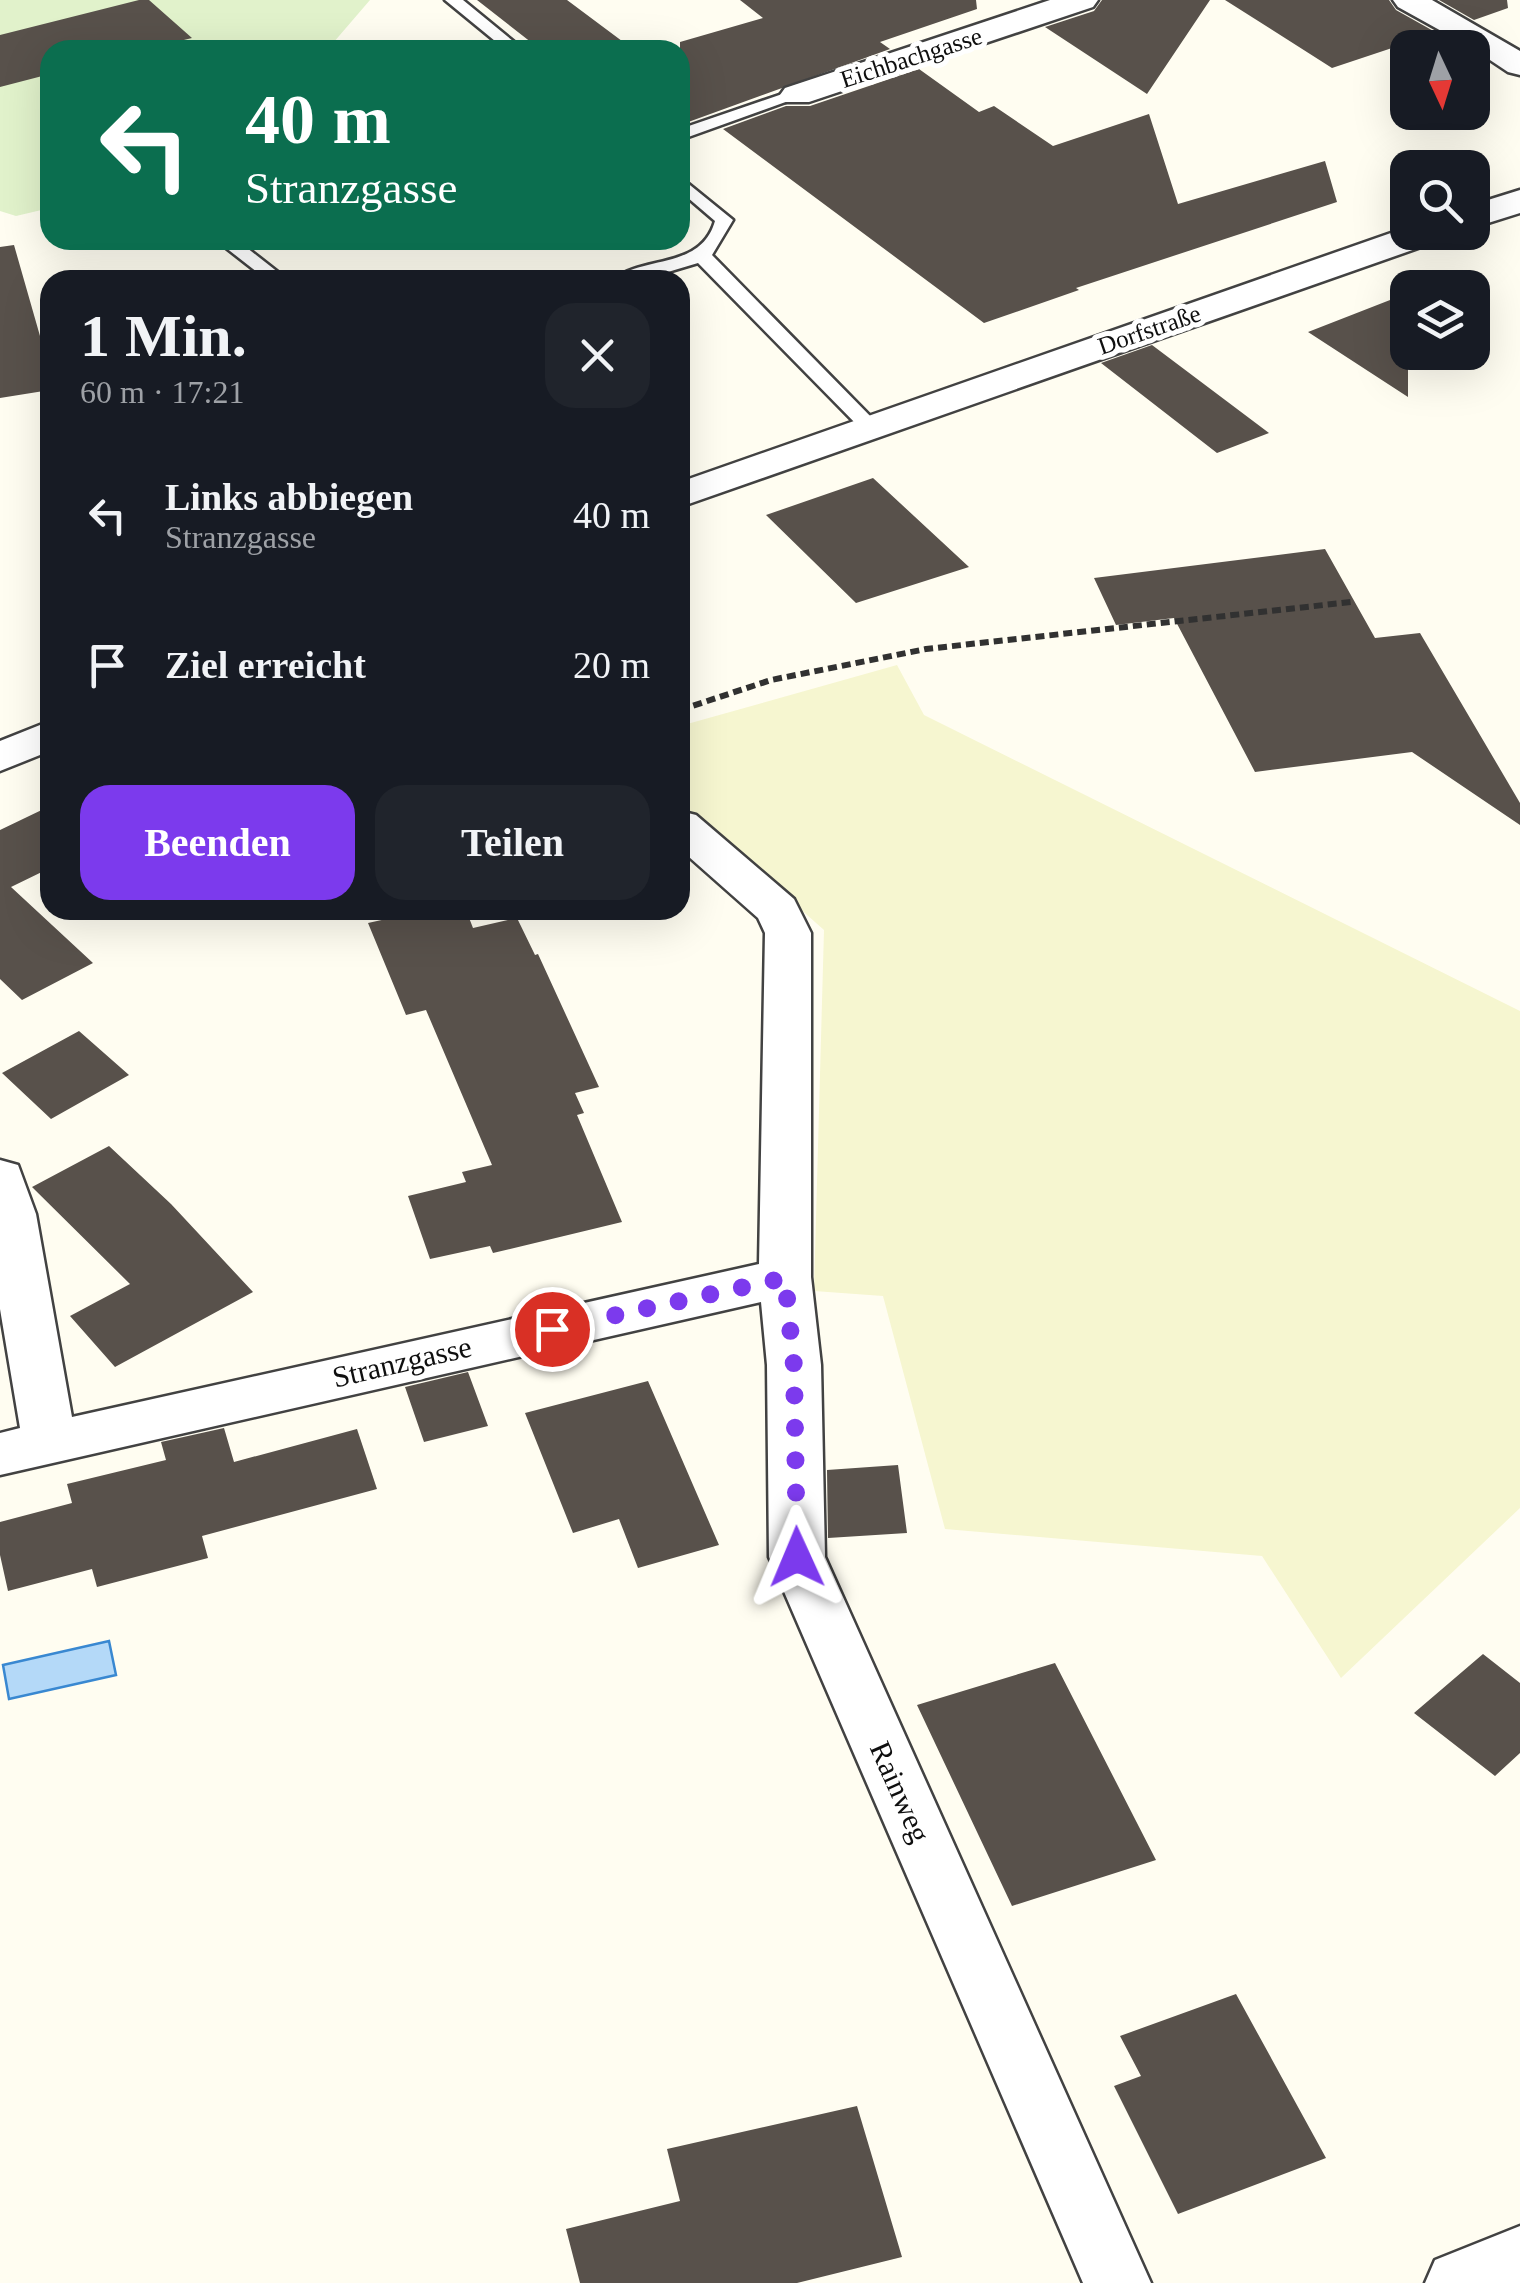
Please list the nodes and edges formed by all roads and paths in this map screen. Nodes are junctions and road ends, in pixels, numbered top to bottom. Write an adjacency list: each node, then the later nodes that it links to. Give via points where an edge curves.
1 (454, 0): 4 (lane)
2 (1082, 0): 6 (street, Eichbachgasse)
3 (1409, 0): 5 (street)
4 (504, 40)
5 (1520, 64)
6 (797, 95): 7 (lane)
7 (690, 132)
8 (690, 191): 13 (lane, via 724,220)
9 (1520, 201): 10 (street)
10 (1490, 211)
11 (1390, 245): 16 (street, Dorfstraße)
12 (238, 250): 14 (lane)
13 (702, 256): 15 (lane); 16 (lane)
14 (264, 270)
15 (655, 270)
16 (869, 426): 17 (street, Dorfstraße)
17 (690, 492)
18 (1352, 602): 19 (path, via 926,648 771,680)
19 (690, 707)
20 (40, 739): 21 (street)
21 (0, 757)
22 (690, 834): 24 (street, via 778,910 788,933)
23 (0, 1178): 25 (street, via 10,1214)
24 (785, 1278): 25 (street, Stranzgasse); 27 (street, Rainweg, via 794,1366 797,1557)
25 (24, 1447)
26 (1520, 2258): 28 (street)
27 (1117, 2283)
28 (1459, 2283)

